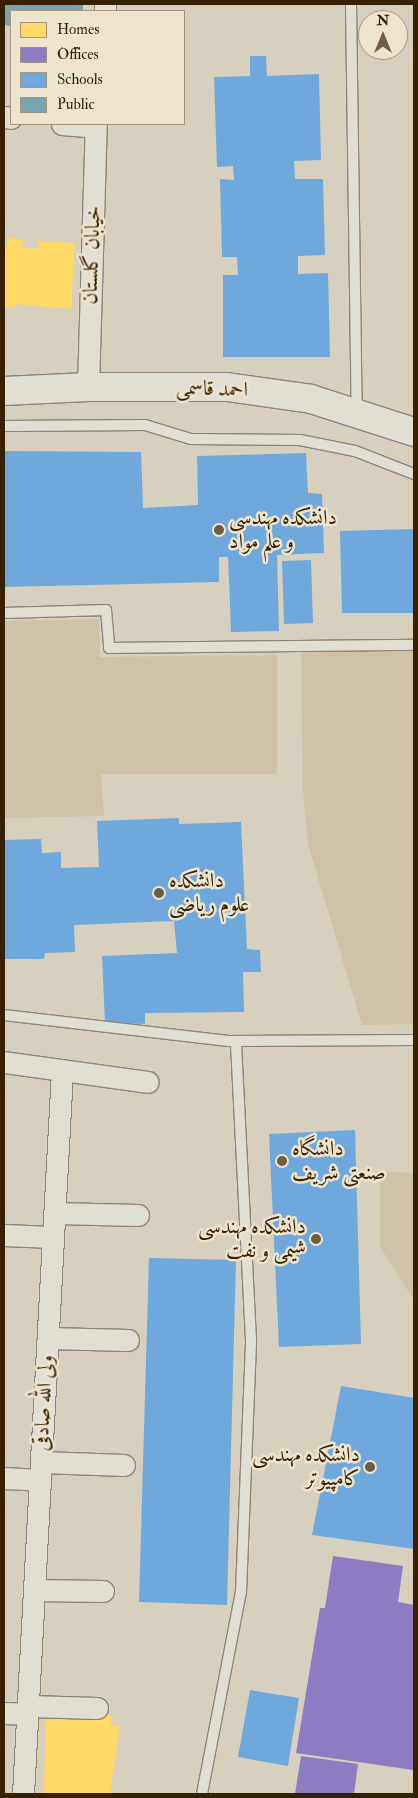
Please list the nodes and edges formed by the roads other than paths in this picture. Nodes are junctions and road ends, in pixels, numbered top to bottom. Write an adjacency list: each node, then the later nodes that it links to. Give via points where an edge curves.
1 (351, 4): 6 (lane)
2 (79, 125): 3 (street)
3 (96, 126): 4 (street, خیابان گلستان)
4 (88, 387): 5 (street, احمد قاسمی); 6 (street, احمد قاسمی, via 245,389 290,393)
5 (4, 391)
6 (357, 414): 8 (street, احمد قاسمی)
7 (4, 426): 9 (lane, via 145,426 191,439 300,440 355,451)
8 (414, 432)
9 (414, 474)
10 (4, 613): 11 (lane, via 106,610 109,648)
11 (414, 645)
12 (4, 1015): 14 (lane)
13 (414, 1040): 14 (lane)
14 (236, 1041): 33 (lane, via 251,1340 240,1592)
15 (4, 1062): 16 (street)
16 (62, 1071): 17 (street); 18 (street, ولی الله صادقی)
17 (148, 1082)
18 (55, 1213): 19 (street); 21 (street, ولی الله صادقی)
19 (138, 1215)
20 (4, 1235): 21 (street)
21 (53, 1237): 22 (street, ولی الله صادقی)
22 (48, 1338): 23 (street); 25 (street, ولی الله صادقی)
23 (128, 1340)
24 (124, 1465): 25 (street)
25 (41, 1471): 26 (street); 27 (street, ولی الله صادقی)
26 (4, 1478)
27 (34, 1590): 28 (street); 30 (street, ولی الله صادقی)
28 (103, 1590)
29 (96, 1708): 30 (street)
30 (28, 1710): 31 (street); 32 (street, ولی الله صادقی)
31 (4, 1713)
32 (23, 1794)
33 (202, 1794)

